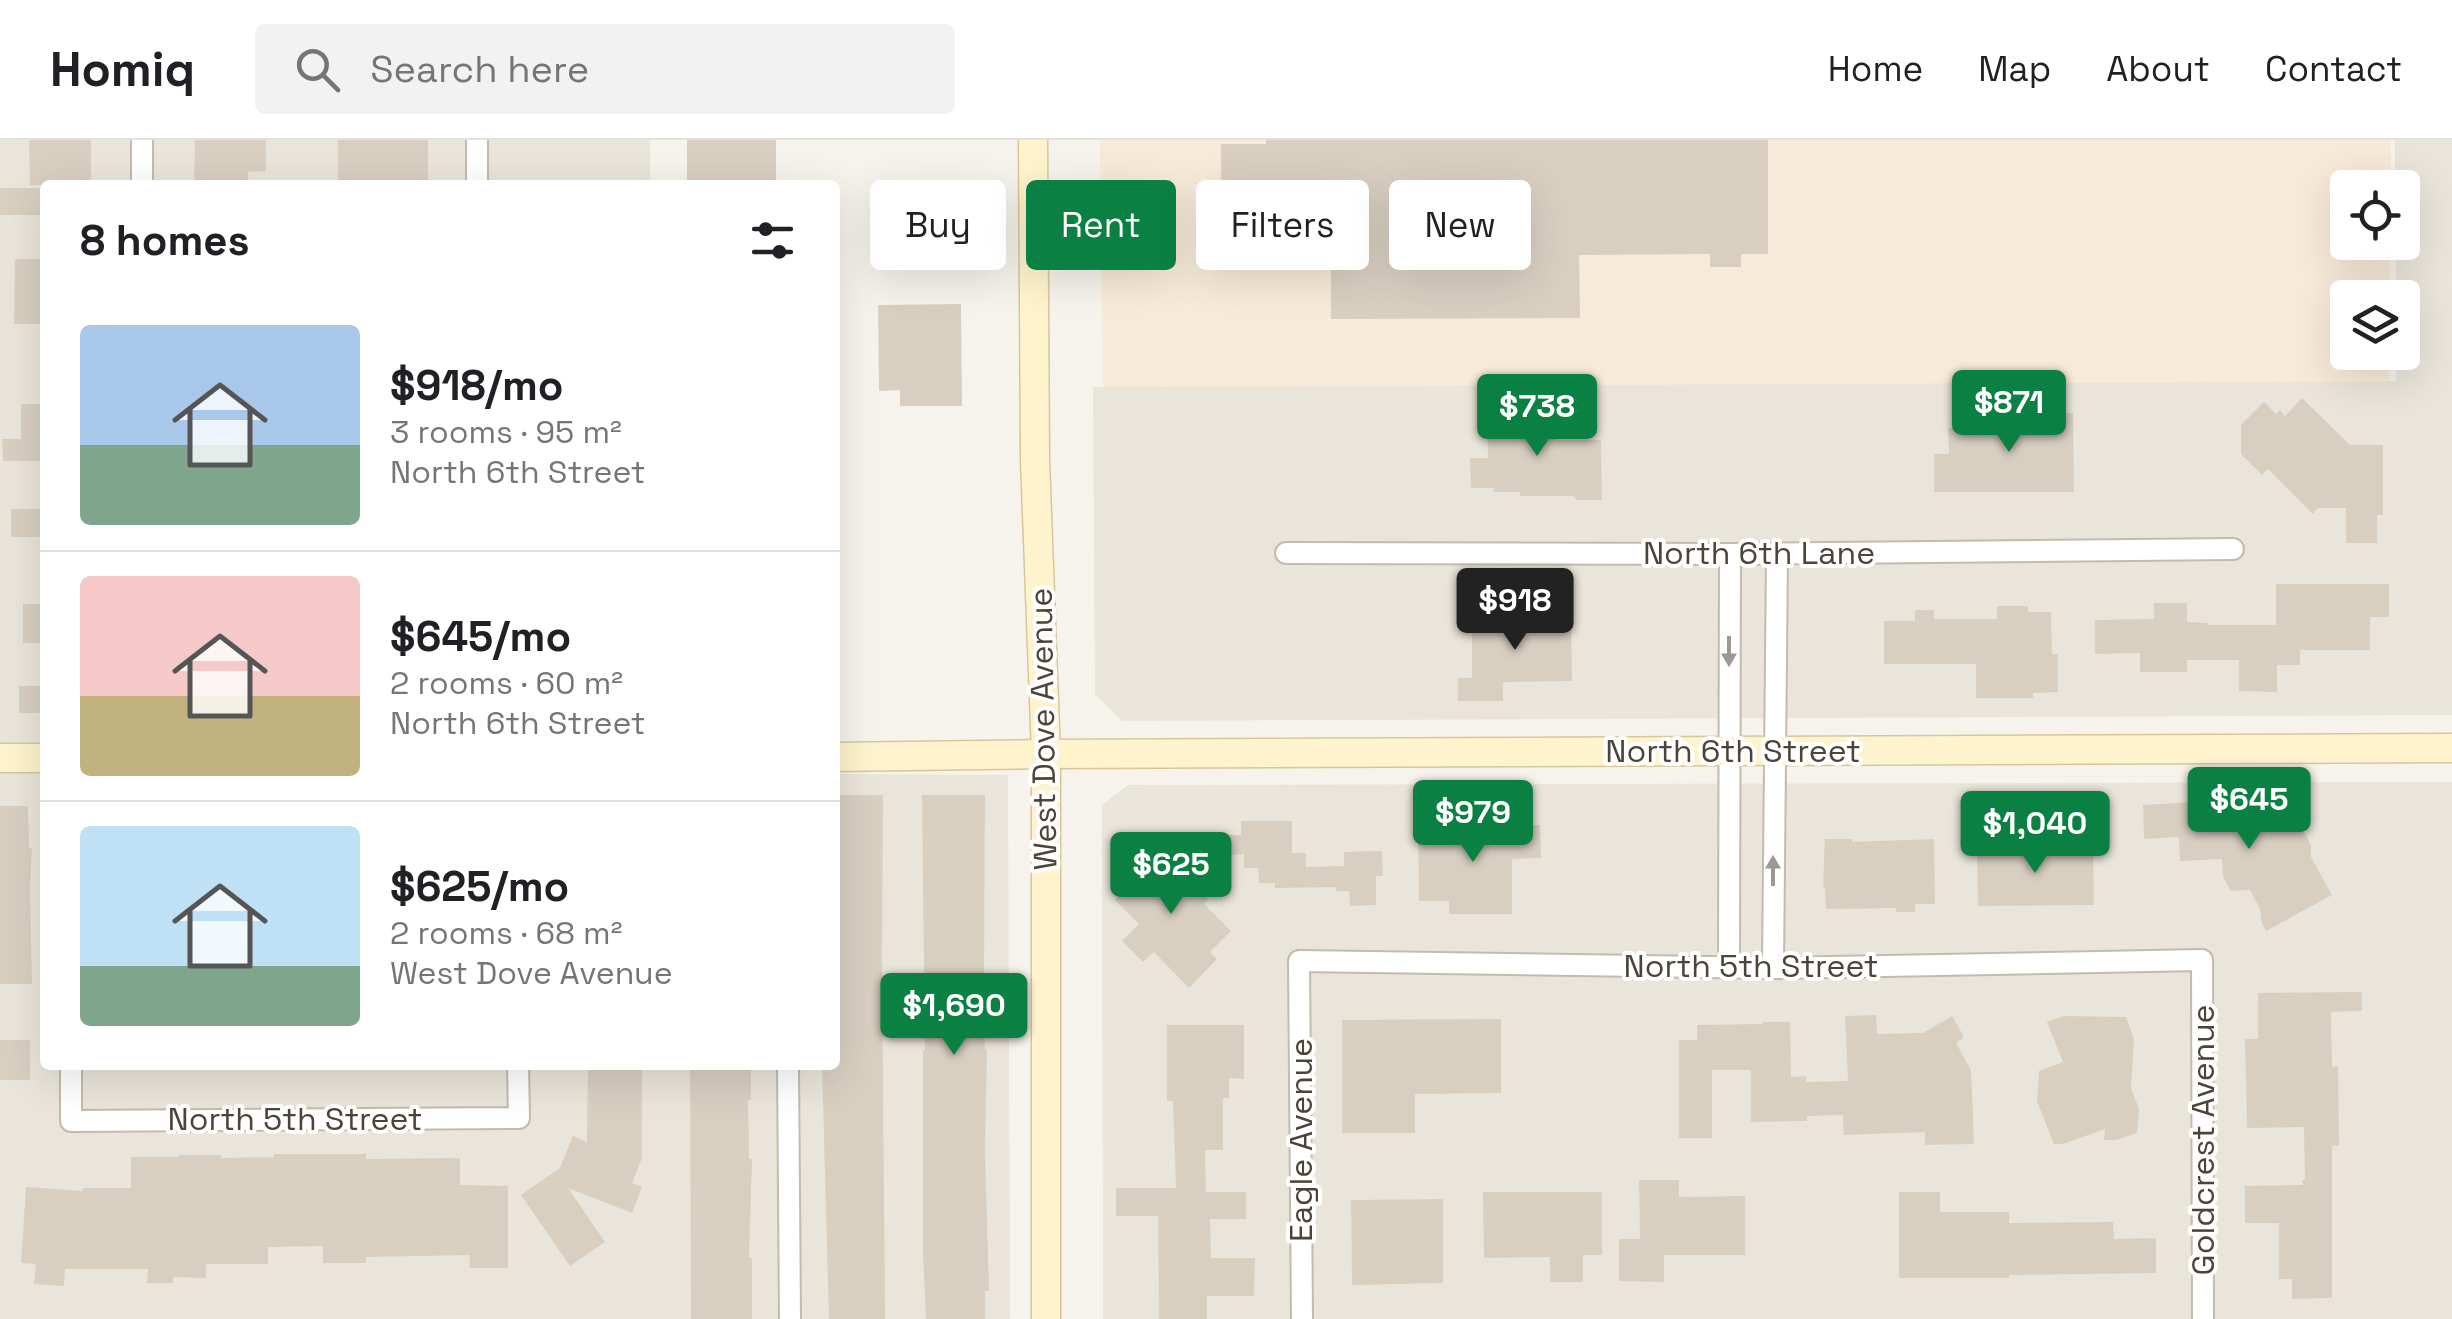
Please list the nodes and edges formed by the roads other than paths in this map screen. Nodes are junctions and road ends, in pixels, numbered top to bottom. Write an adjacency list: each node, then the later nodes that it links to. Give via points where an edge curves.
1 (142, 140): 4 (street)
2 (477, 140): 5 (street)
3 (1033, 140): 13 (street, West Dove Avenue)
4 (142, 180)
5 (477, 180)
6 (2232, 549): 9 (street, North 6th Lane)
7 (1286, 552): 8 (street, North 6th Lane)
8 (1730, 554): 9 (street, North 6th Lane); 11 (street, one-way to 11)
9 (1777, 554): 12 (street)
10 (2452, 748): 12 (street, North 6th Street)
11 (1728, 751): 12 (street, North 6th Street); 13 (street, North 6th Street); 19 (street)
12 (1774, 751): 20 (street, one-way to 12)
13 (1046, 754): 14 (street, North 6th Street); 25 (street, West Dove Avenue)
14 (840, 757)
15 (0, 758): 16 (street)
16 (40, 758)
17 (2202, 960): 20 (street, North 5th Street); 27 (street, Goldcrest Avenue)
18 (1299, 962): 19 (street, North 5th Street); 26 (street, Eagle Avenue)
19 (1729, 968): 20 (street, North 5th Street)
20 (1773, 968)
21 (71, 1070): 22 (street, North 5th Street, via 71,1120 518,1118)
22 (518, 1070)
23 (788, 1070): 24 (street)
24 (790, 1319)
25 (1046, 1319)
26 (1302, 1319)
27 (2204, 1319)

